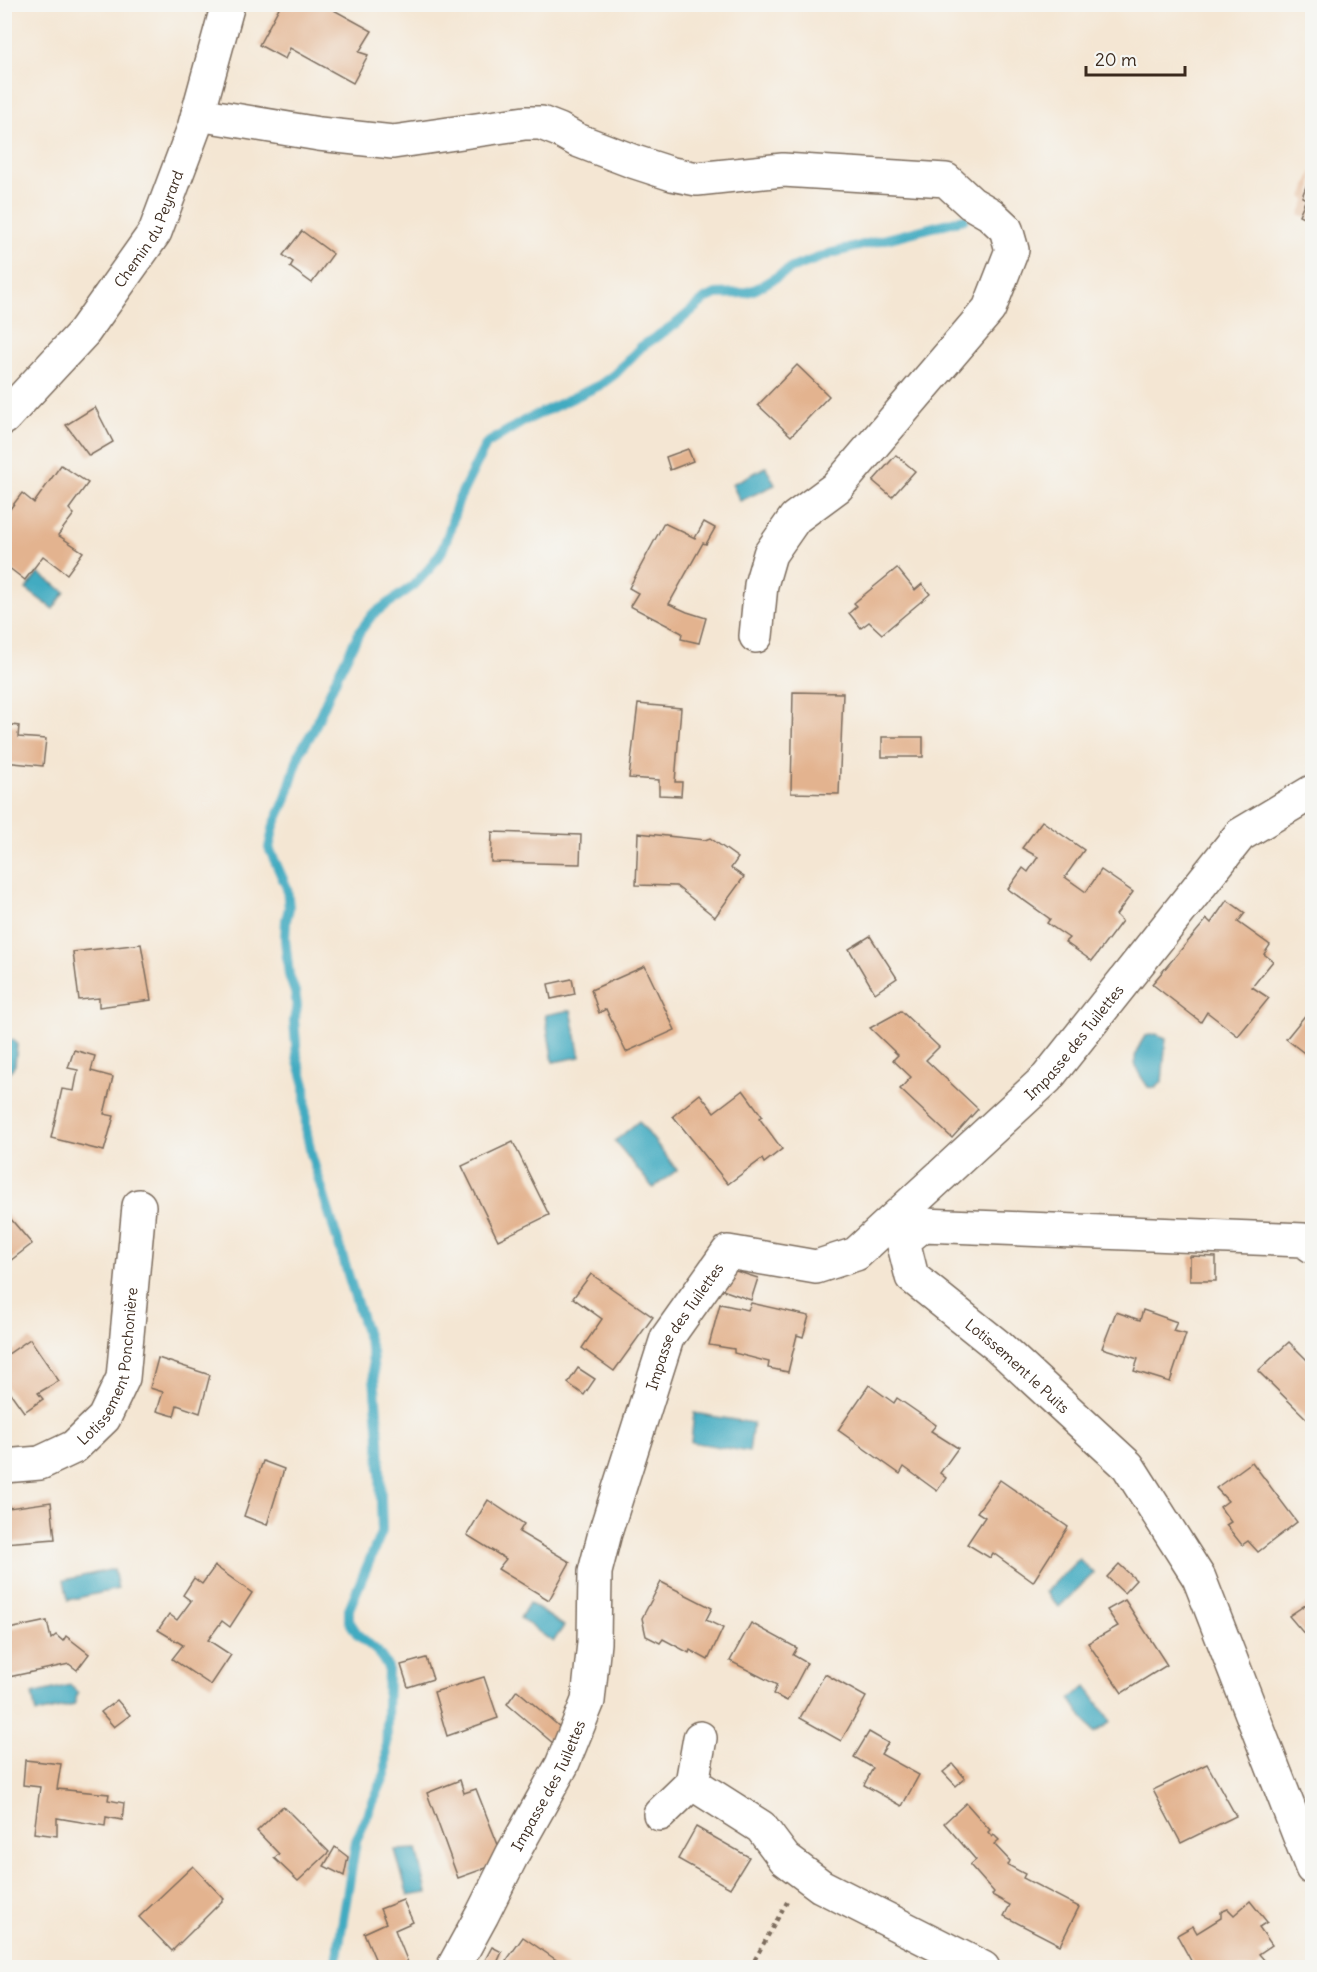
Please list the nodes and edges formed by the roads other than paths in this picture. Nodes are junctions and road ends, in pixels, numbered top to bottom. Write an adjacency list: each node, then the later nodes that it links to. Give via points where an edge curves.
1 (228, 4): 2 (street, Chemin du Peyrard)
2 (198, 114): 3 (street, Chemin du Peyrard, via 155,232 84,332); 4 (street, via 393,142 541,123 632,161 697,179 783,170 946,180 990,214 1006,229 1012,250 989,309 837,487 795,518 770,554 761,585)
3 (4, 418)
4 (756, 636)
5 (1312, 792): 13 (street, Impasse des Tuilettes, via 1240,835 1047,1078 856,1254 816,1267 728,1252 667,1338 605,1533 595,1572 588,1701 562,1765)
6 (140, 1206): 8 (street, Lotissement Ponchonière, via 123,1378 104,1418 74,1447 40,1463)
7 (1312, 1246): 12 (street, Lotissement le Puits, via 1304,1240 923,1225 903,1241 912,1276 998,1346 1128,1466 1199,1578)
8 (4, 1466)
9 (700, 1738): 10 (street)
10 (692, 1782): 11 (street); 14 (street, via 761,1827 785,1859 821,1886)
11 (660, 1814)
12 (1312, 1868)
13 (453, 1968)
14 (983, 1968)

